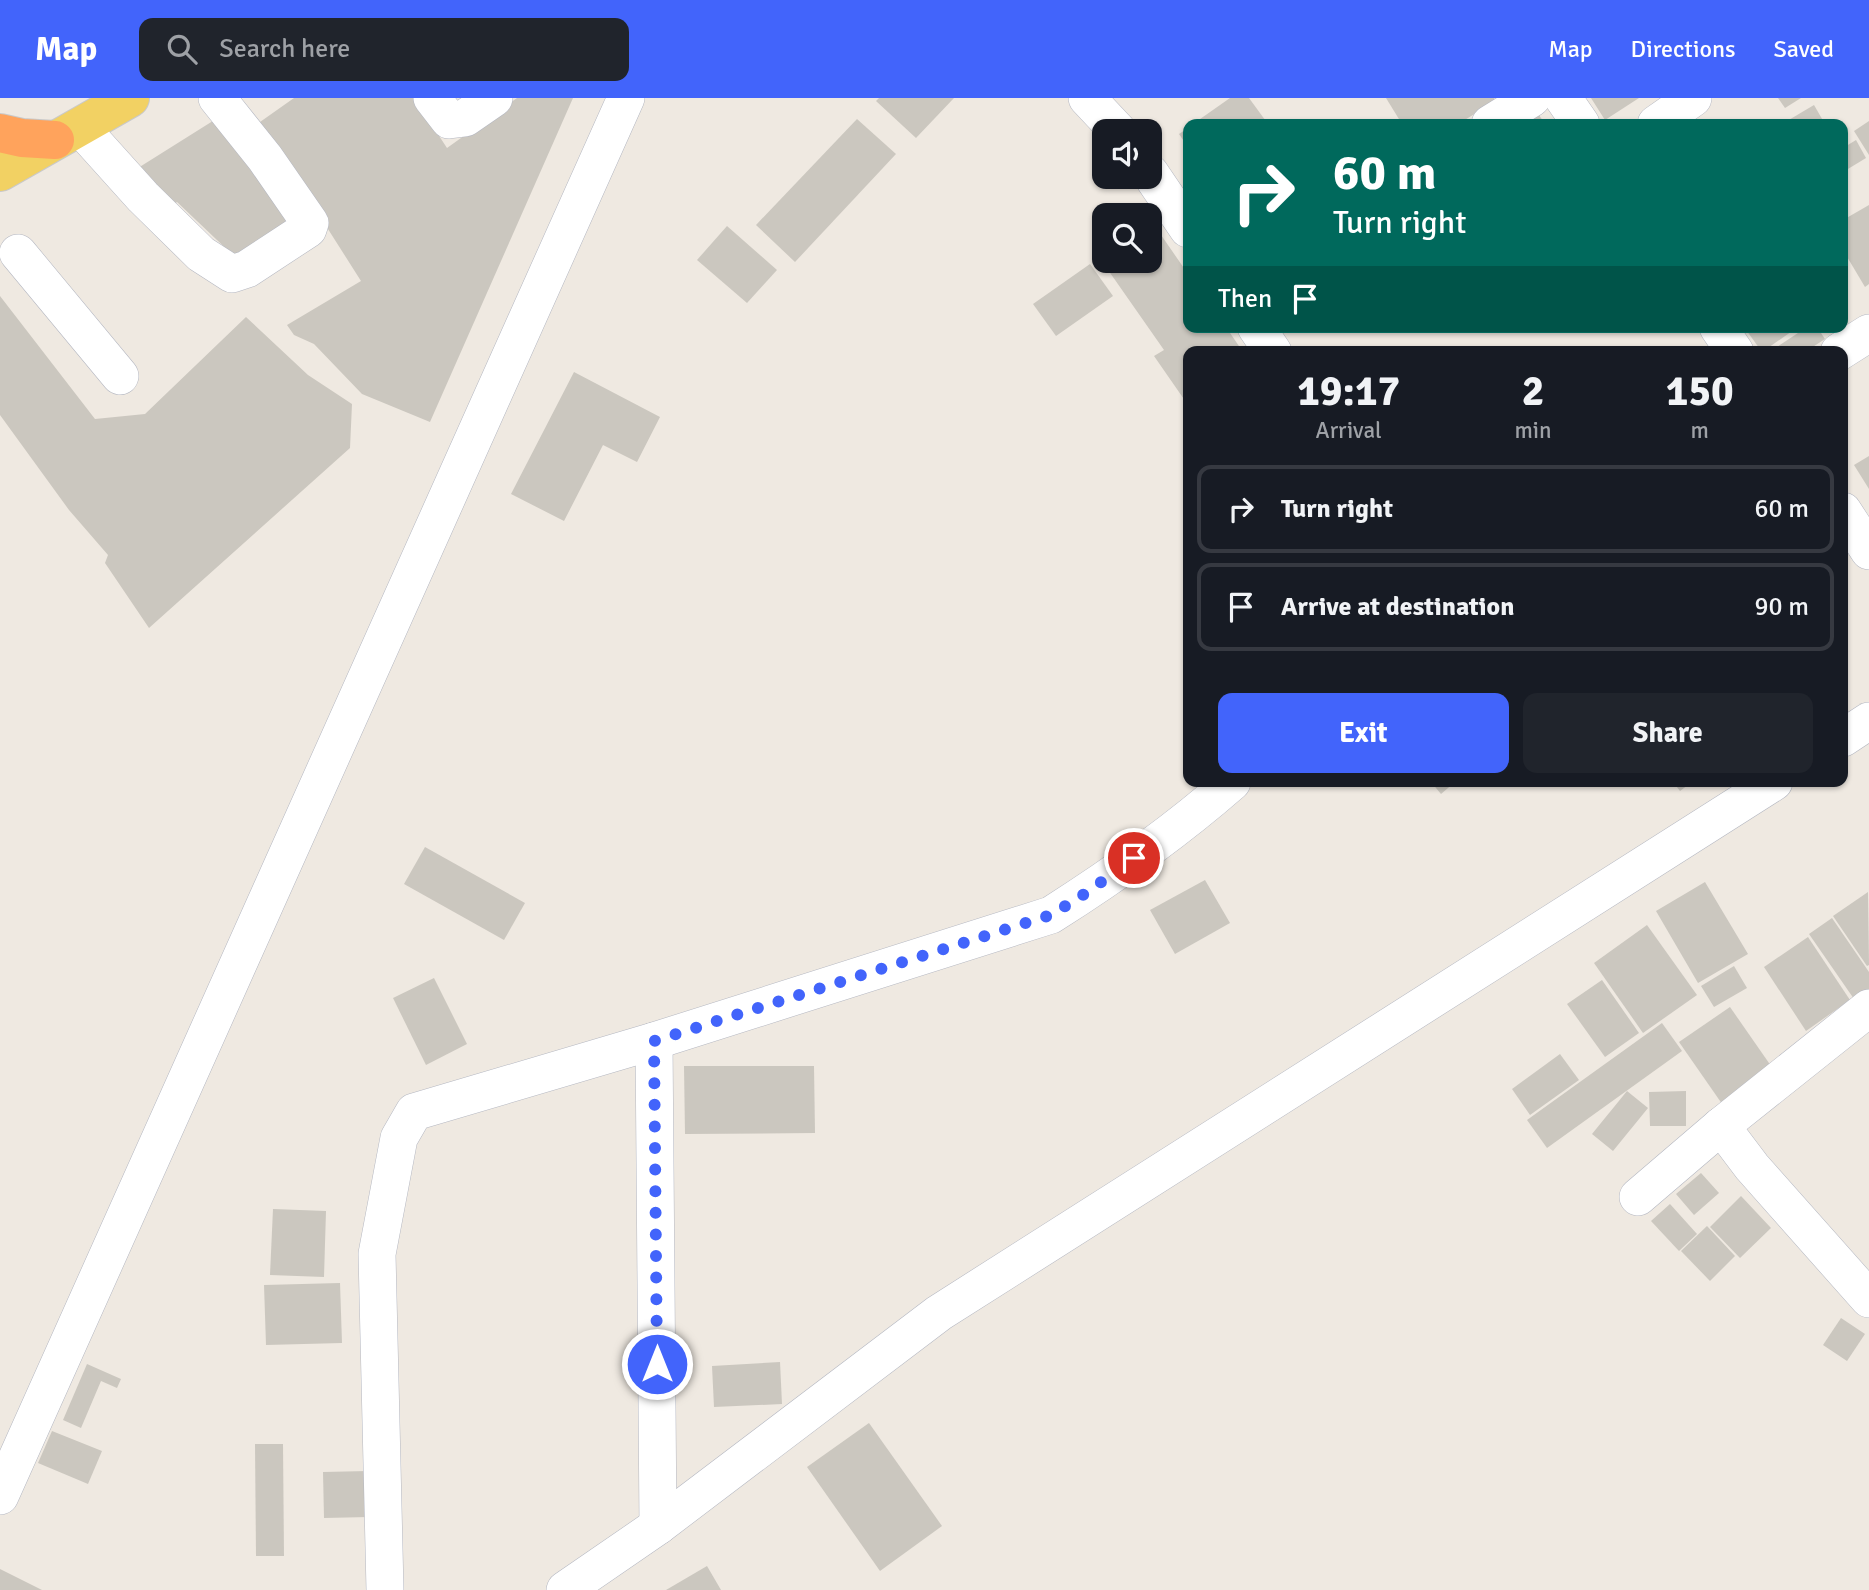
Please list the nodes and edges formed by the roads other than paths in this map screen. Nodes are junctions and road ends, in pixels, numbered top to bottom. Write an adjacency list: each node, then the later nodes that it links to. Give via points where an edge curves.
1 (130, 98): 15 (main road)
2 (217, 98): 15 (street, via 310,223 308,229 247,270 232,274 201,254 143,197)
3 (432, 98): 4 (street, via 449,120 465,118)
4 (494, 98)
5 (626, 98): 34 (street)
6 (1087, 98): 10 (street)
7 (1532, 98): 11 (street)
8 (1563, 98): 12 (street)
9 (1693, 98): 13 (street)
10 (1107, 119)
11 (1498, 119)
12 (1578, 119)
13 (1663, 119)
14 (0, 133): 15 (highway, via 22,138)
15 (67, 134): 16 (main road)
16 (0, 172)
17 (1161, 189): 18 (street)
18 (1183, 222)
19 (8, 243): 22 (street)
20 (1869, 333): 21 (street)
21 (1848, 346)
22 (120, 376)
23 (1848, 519): 24 (street)
24 (1869, 551)
25 (1869, 722): 26 (street)
26 (1848, 735)
27 (1226, 787): 30 (street, via 1101,883 1051,915)
28 (1766, 787): 35 (street, via 939,1312)
29 (1869, 1008): 31 (street)
30 (654, 1041): 35 (street); 36 (street, via 414,1112 399,1138 377,1254)
31 (1721, 1126): 32 (street); 33 (street)
32 (1638, 1198)
33 (1869, 1299)
34 (0, 1496)
35 (658, 1526): 37 (street)
36 (385, 1590)
37 (565, 1590)

